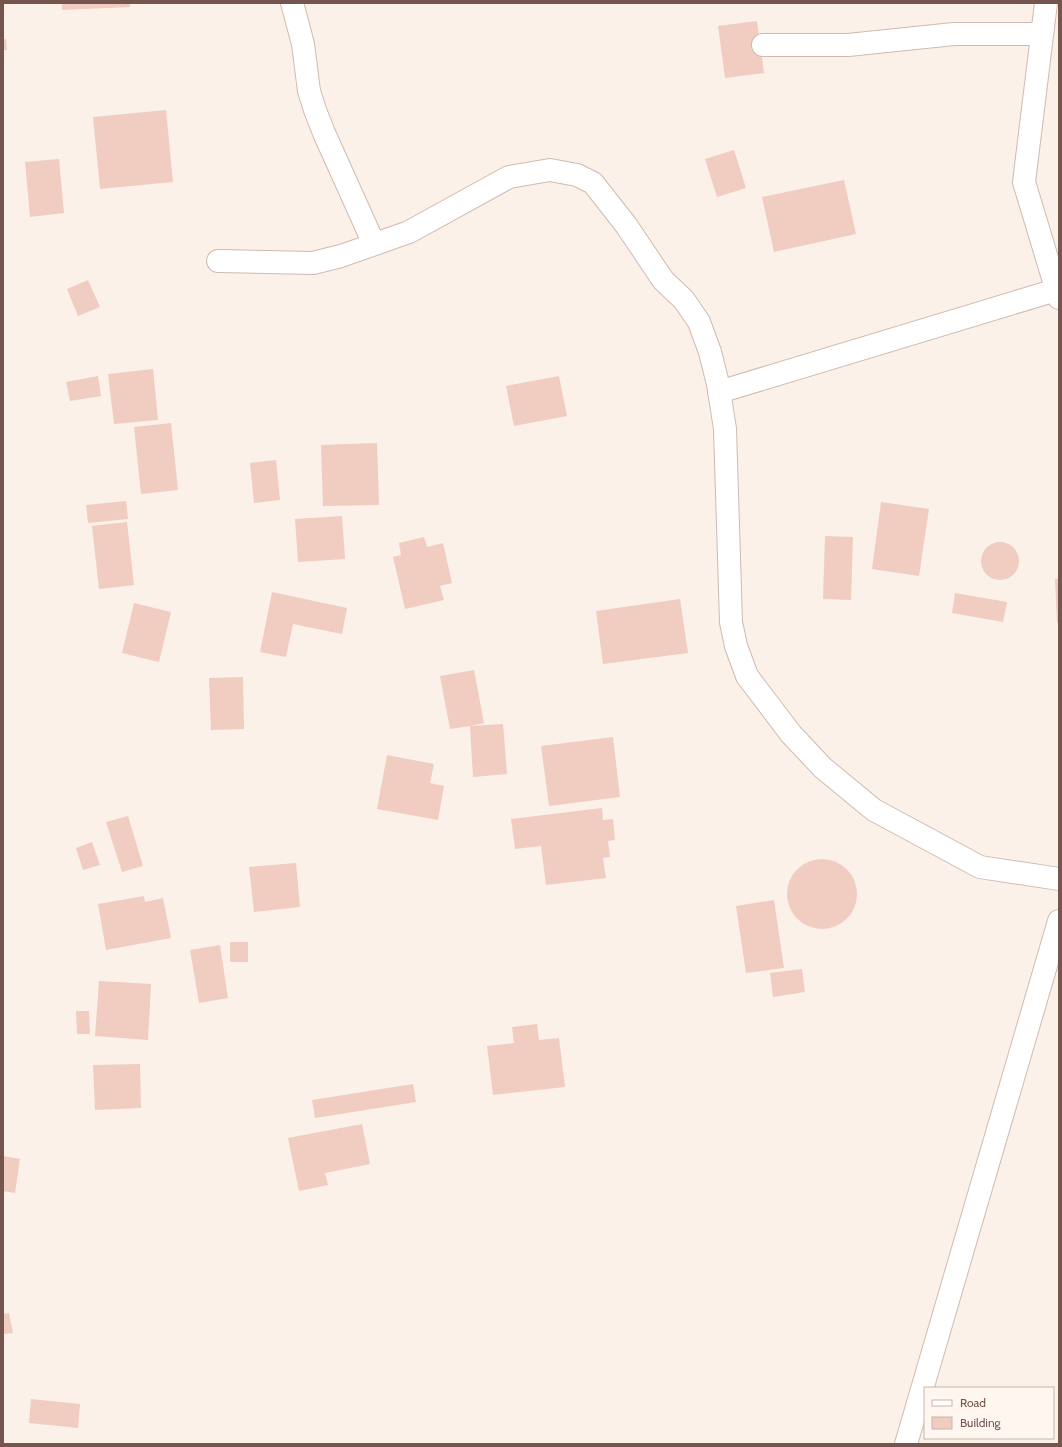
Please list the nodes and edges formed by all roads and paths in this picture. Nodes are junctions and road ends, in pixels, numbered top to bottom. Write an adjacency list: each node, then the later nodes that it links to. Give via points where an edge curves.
1 (292, 3): 5 (street, via 303,44 309,91 315,110)
2 (1046, 3): 3 (street)
3 (1042, 34): 4 (street, via 954,34 848,45); 7 (street, via 1024,182)
4 (763, 45)
5 (374, 244): 6 (street, via 313,263); 8 (street, via 409,232 509,177 550,170 577,175 593,183 608,200 663,280 684,300 699,322 710,352)
6 (218, 261)
7 (1058, 294): 8 (street)
8 (719, 392): 9 (street, via 725,429 731,622 736,646 747,676 791,734 823,768 874,810 980,867)
9 (1059, 879)
10 (1059, 921): 11 (street)
11 (906, 1444)

